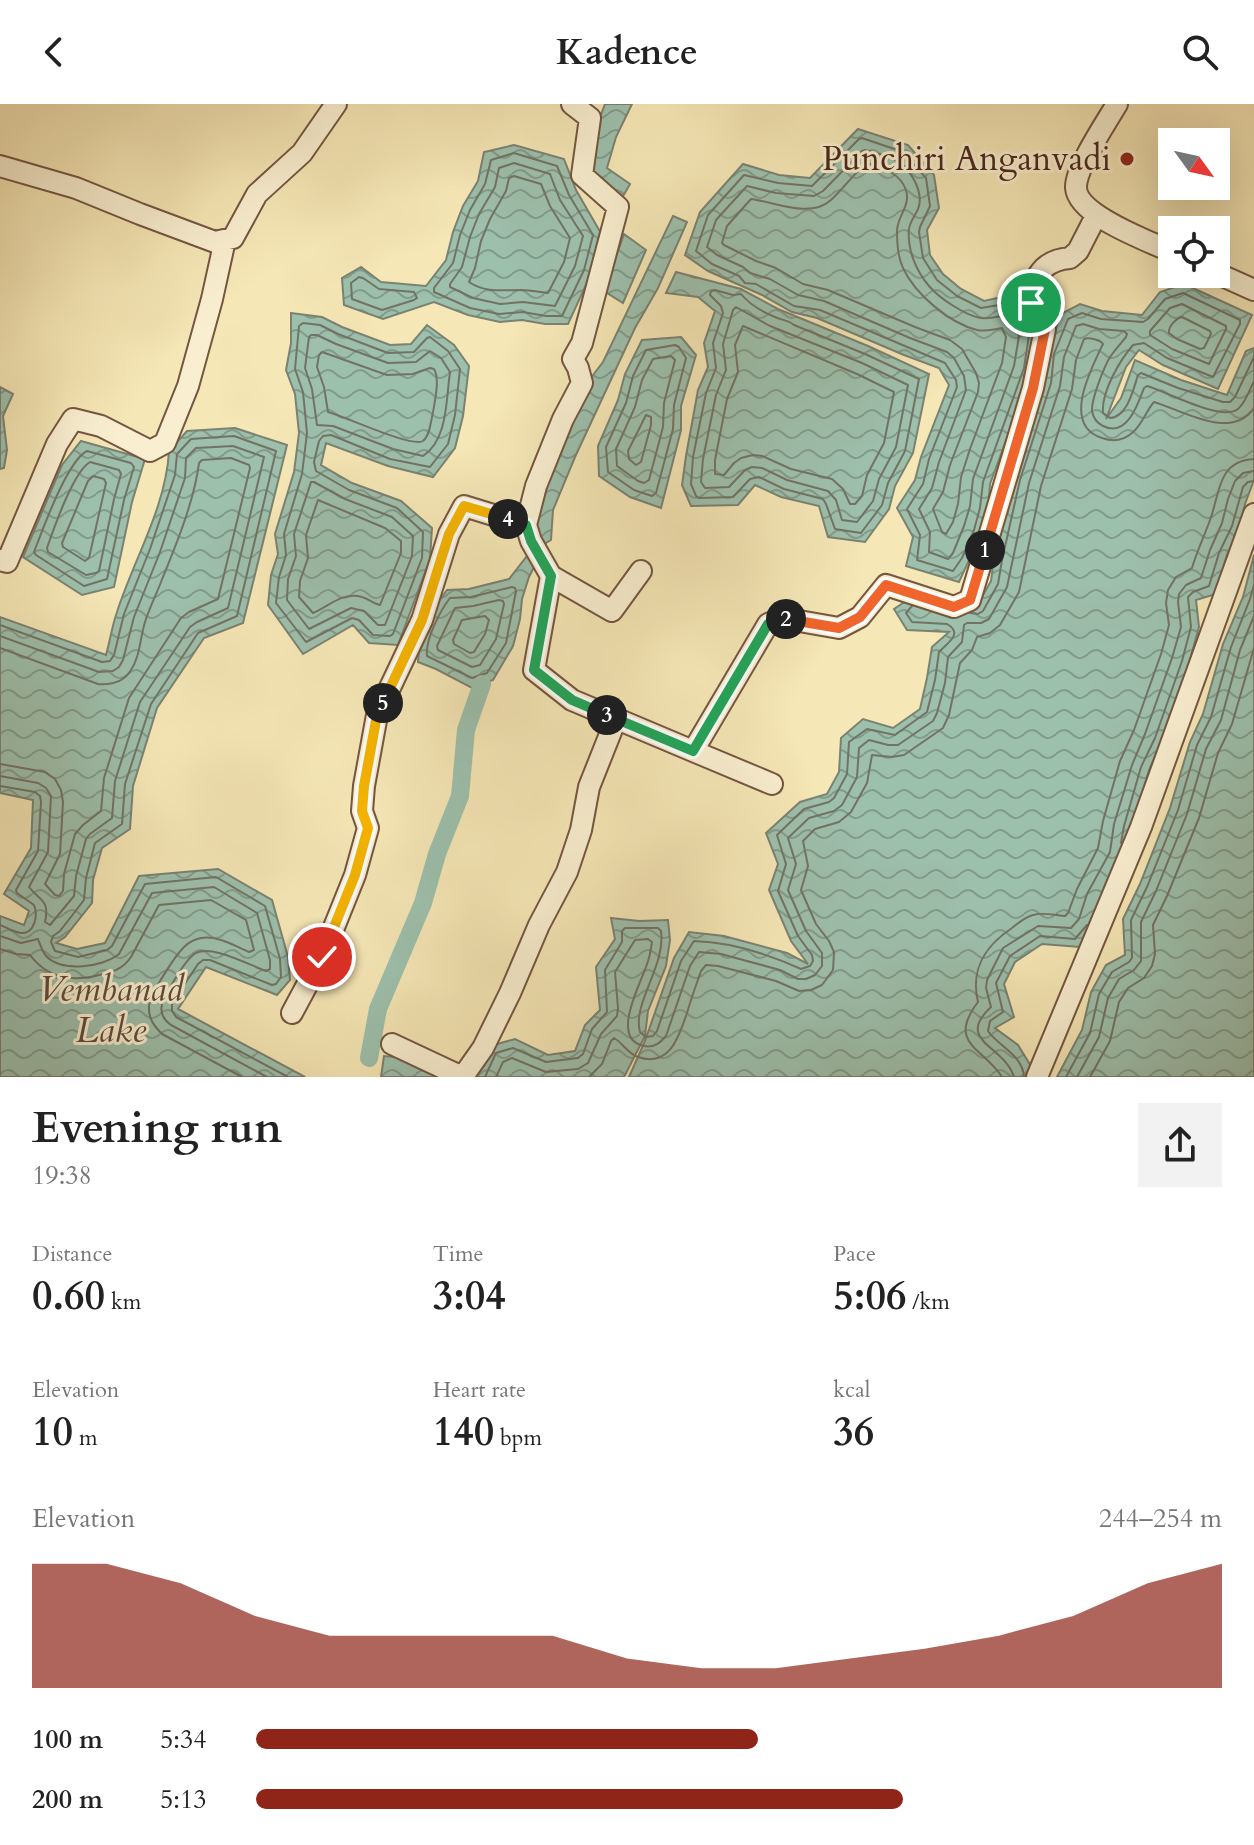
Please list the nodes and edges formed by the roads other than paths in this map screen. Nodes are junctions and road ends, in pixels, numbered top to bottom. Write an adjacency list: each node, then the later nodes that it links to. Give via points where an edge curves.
1 (336, 104): 6 (street, via 302,153 257,194 233,238)
2 (572, 104): 11 (street, via 590,118 582,175 618,207 582,343 573,359 582,383 536,486)
3 (1117, 104): 5 (street, via 1083,160 1076,188)
4 (0, 166): 6 (street, via 76,188 215,242)
5 (1096, 216): 7 (street); 15 (street, via 1078,251 1047,265 1028,293 1045,329 1033,388 970,600 954,607 886,585 860,617 839,628 782,618 768,624)
6 (225, 240): 12 (street, via 188,386 165,443 150,451 101,426 73,419 57,444 7,562)
7 (1158, 245)
8 (1230, 279): 9 (street)
9 (1254, 290)
10 (1254, 514): 19 (street, via 1141,827)
11 (537, 550): 13 (street, via 612,611); 14 (street, via 534,670 572,700); 17 (street, via 464,506 449,534 422,620 377,715 362,811 368,828 355,875 322,957)
12 (0, 560)
13 (641, 571)
14 (616, 719): 15 (street); 18 (street, via 589,787 567,872 483,1048 464,1075)
15 (693, 751): 16 (street)
16 (772, 784)
17 (292, 1013)
18 (392, 1044)
19 (1037, 1077)

